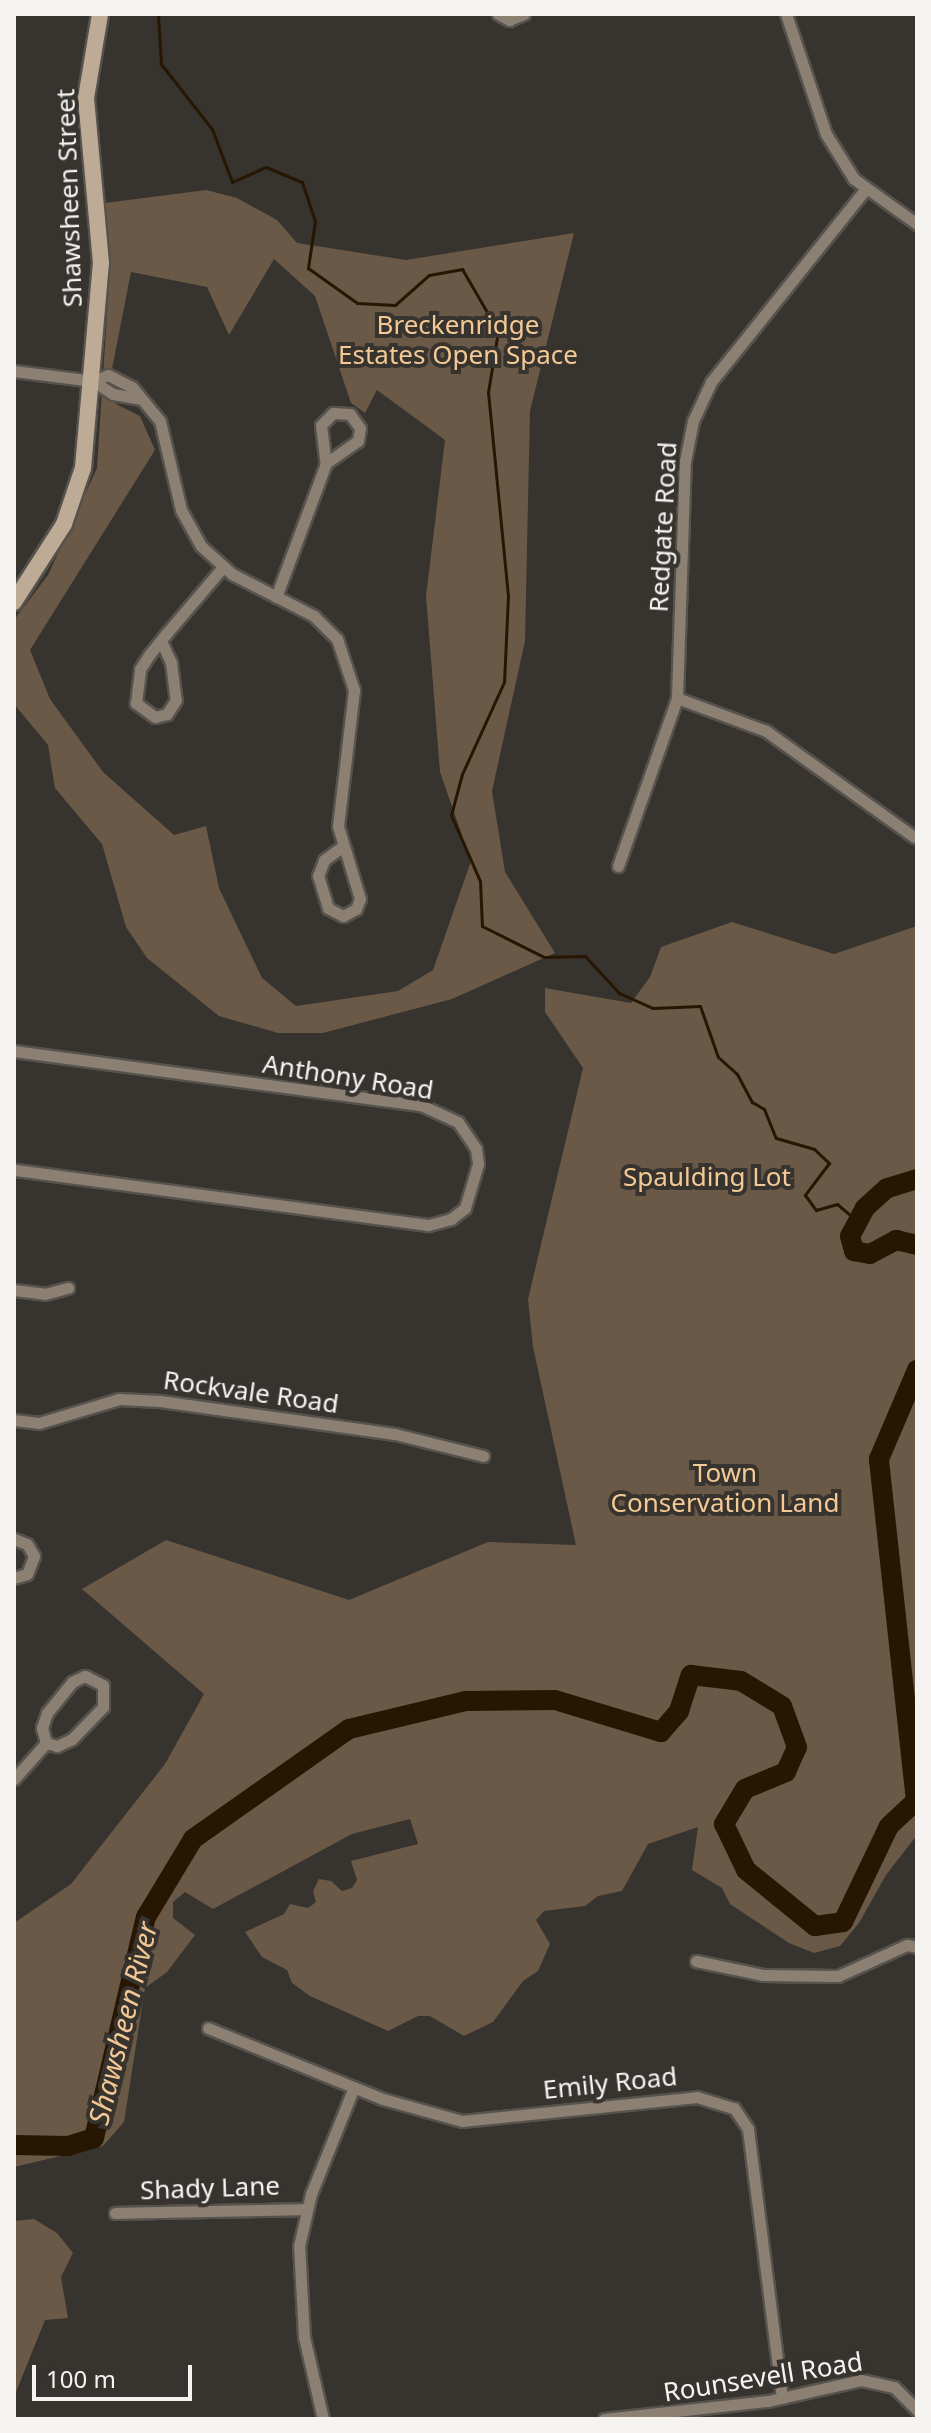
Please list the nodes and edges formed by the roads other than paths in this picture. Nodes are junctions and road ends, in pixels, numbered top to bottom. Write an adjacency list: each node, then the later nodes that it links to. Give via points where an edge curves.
1 (100, 14): 8 (main road, Shawsheen Street, via 86,98 101,263)
2 (498, 14): 3 (street, via 509,20)
3 (524, 14)
4 (786, 14): 5 (street, via 826,134)
5 (865, 190): 6 (street); 14 (street, Redgate Road, via 701,399 685,461)
6 (917, 224)
7 (14, 371): 8 (street)
8 (93, 381): 10 (street, via 115,377 160,421 185,520); 12 (main road, Shawsheen Street, via 74,499)
9 (326, 463): 9 (street, via 358,441 360,428 350,414 333,413 321,425); 11 (street)
10 (223, 567): 11 (street); 13 (street)
11 (276, 597): 16 (street, via 330,631 351,668 354,700 338,798)
12 (14, 602)
13 (161, 641): 13 (street, via 144,661 136,685 138,707 155,717 167,714 176,700 171,662)
14 (677, 698): 15 (street, via 766,731); 17 (street, Redgate Road)
15 (914, 837)
16 (342, 847): 16 (street, via 360,899 356,909 343,916 328,908 318,876 324,860)
17 (618, 866)
18 (14, 1051): 19 (street, Anthony Road, via 421,1105 458,1122 476,1149 478,1164 465,1208 451,1219 428,1225)
19 (14, 1170)
20 (68, 1288): 21 (street, via 45,1294)
21 (14, 1290)
22 (14, 1420): 23 (street, Rockvale Road, via 39,1423 119,1399 160,1401 395,1434)
23 (483, 1456)
24 (14, 1539): 25 (street, via 32,1549 34,1562 27,1574)
25 (14, 1578)
26 (46, 1743): 26 (street, via 57,1746 103,1707 99,1680 85,1676 57,1698 43,1721); 27 (street)
27 (14, 1779)
28 (917, 1947): 29 (street, via 907,1945 838,1976 763,1975)
29 (696, 1961)
30 (208, 2028): 31 (street, Emily Road)
31 (354, 2087): 32 (street); 34 (street, Emily Road, via 462,2121 697,2097 734,2108 748,2129)
32 (306, 2209): 33 (street, Shady Lane); 36 (street, via 299,2252 301,2308 312,2386)
33 (115, 2213)
34 (782, 2398): 35 (street, Rounsevell Road, via 875,2381 894,2387); 37 (street, Rounsevell Road)
35 (917, 2410)
36 (323, 2419)
37 (604, 2419)

